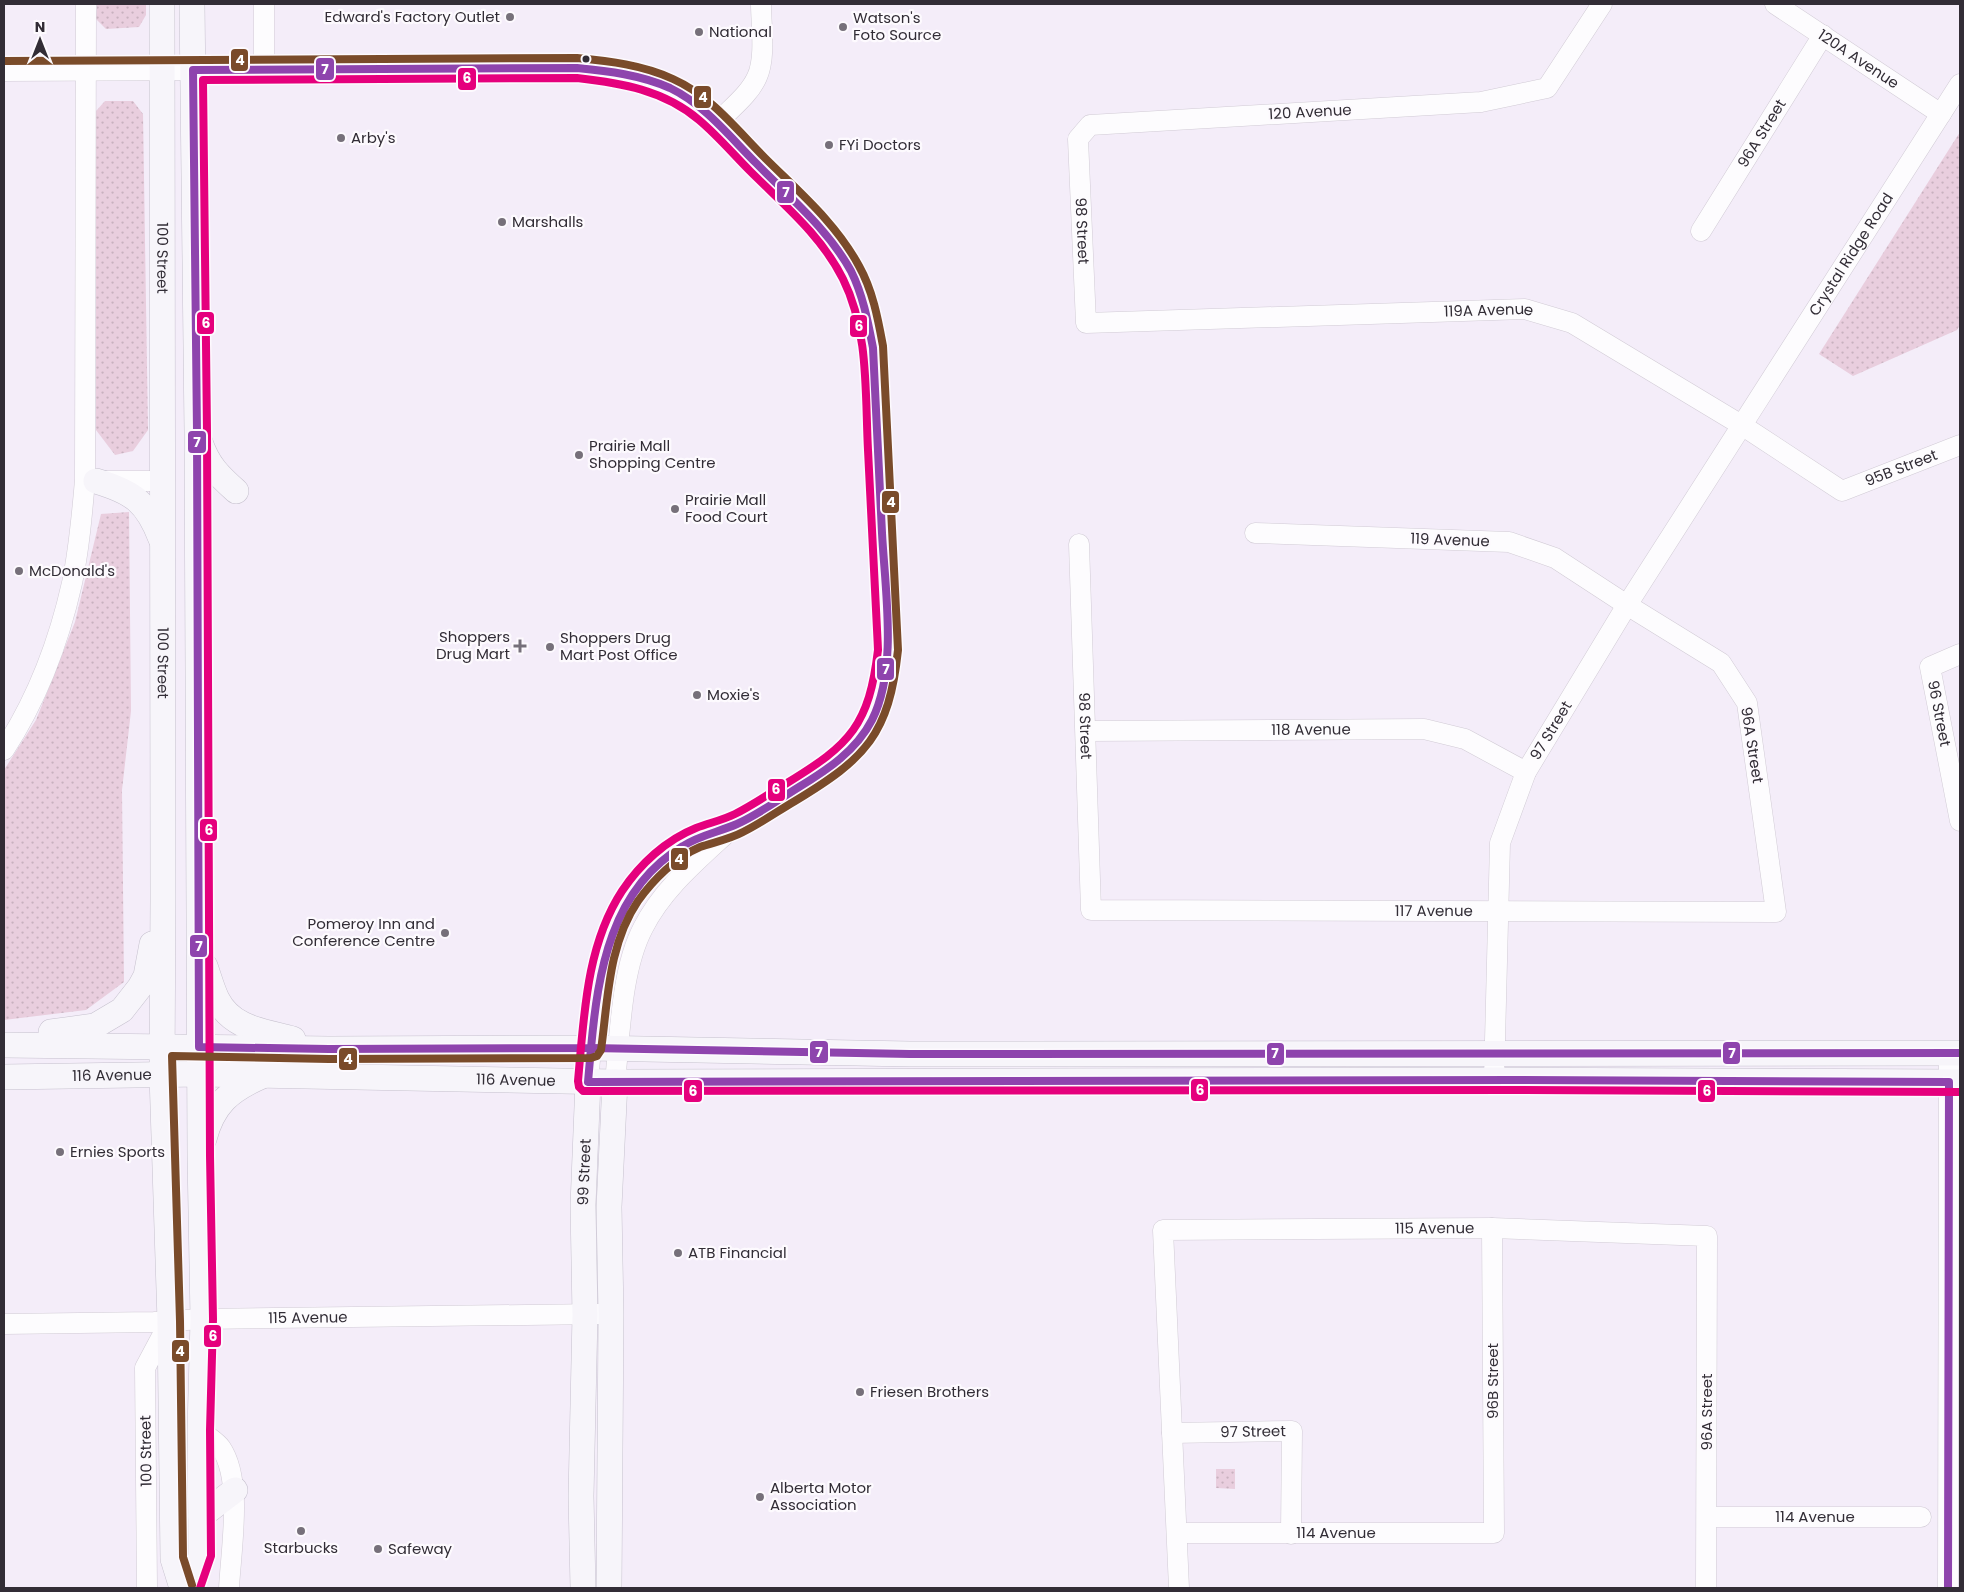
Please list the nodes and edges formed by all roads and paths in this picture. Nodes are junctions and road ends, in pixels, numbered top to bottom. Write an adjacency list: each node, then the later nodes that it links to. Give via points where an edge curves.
1 (86, 4): 10 (street)
2 (162, 4): 11 (main road, 100 Street)
3 (192, 4): 12 (main road)
4 (264, 4): 9 (street)
5 (761, 4): 16 (street, via 762,56 758,76 751,88)
6 (1602, 4): 17 (street, 120 Avenue, via 1547,88 1481,102 1090,125)
7 (1775, 4): 8 (street, 120A Avenue)
8 (1823, 35): 15 (street, 120A Avenue); 18 (street, 96A Street)
9 (264, 68): 12 (street, 99 Street); 16 (street, 99 Street, via 577,68 614,71 670,88)
10 (86, 70): 11 (street, 99 Street); 13 (street, 99 Street); 24 (street)
11 (162, 70): 12 (street, 99 Street); 20 (main road, 100 Street)
12 (193, 70): 22 (main road)
13 (4, 71)
14 (1960, 84): 15 (street, Crystal Ridge Road)
15 (1941, 114): 21 (street, Crystal Ridge Road)
16 (717, 123): 39 (street, 99 Street, via 822,228 851,272 863,300 873,348 888,650 879,702 868,730 857,744 820,775)
17 (1078, 140): 19 (street, 98 Street)
18 (1701, 231)
19 (1086, 323): 21 (street, 119A Avenue, via 1525,309 1572,323)
20 (162, 342): 25 (main road, 100 Street); 28 (main road, via 177,467 184,482)
21 (1743, 426): 27 (street, 119A Avenue); 32 (street, 97 Street)
22 (197, 432): 26 (main road, via 206,460); 28 (main road)
23 (1960, 445): 27 (street, 95B Street)
24 (90, 480): 25 (street); 30 (main road, via 134,496 148,513); 36 (street, via 72,583 62,619 30,704)
25 (163, 481): 30 (main road, 100 Street); 33 (main road, via 175,501)
26 (236, 491)
27 (1842, 491)
28 (197, 496): 33 (main road)
29 (1255, 533): 32 (street, 119 Avenue, via 1509,542 1555,558)
30 (162, 542): 40 (main road, 100 Street)
31 (1079, 544): 35 (street, 98 Street)
32 (1627, 606): 37 (street, 97 Street); 43 (street, 96A Street, via 1721,663 1747,703)
33 (198, 620): 44 (main road)
34 (1960, 654): 38 (street, 96 Street, via 1930,667)
35 (1086, 731): 37 (street, 118 Avenue, via 1424,729 1465,739); 41 (street, 98 Street)
36 (4, 750)
37 (1526, 772): 42 (street, 97 Street, via 1500,843)
38 (1960, 821)
39 (739, 823): 49 (street, 99 Street, via 676,850 658,865 625,903 607,946); 51 (street, 99 Street, via 690,865 643,928 627,979)
40 (163, 900): 45 (main road, via 146,976 122,1010 95,1026); 47 (main road, 100 Street)
41 (1091, 910): 42 (street, 117 Avenue)
42 (1497, 910): 43 (street, 117 Avenue); 54 (street, 97 Street)
43 (1776, 912)
44 (200, 949): 48 (main road); 50 (main road, via 217,998 231,1018 250,1027)
45 (4, 1039)
46 (4, 1045): 47 (main road, 116 Avenue)
47 (162, 1046): 48 (main road, 116 Avenue); 56 (main road, 100 Street)
48 (199, 1047): 50 (main road, 116 Avenue); 55 (main road)
49 (591, 1048): 50 (main road, 116 Avenue); 51 (main road, 116 Avenue); 60 (street, 99 Street)
50 (330, 1049)
51 (618, 1049): 53 (main road, 116 Avenue); 61 (street, 99 Street)
52 (1954, 1053): 54 (main road, 116 Avenue); 63 (street)
53 (910, 1054): 54 (main road, 116 Avenue); 62 (main road)
54 (1494, 1054): 59 (street, 97 Street)
55 (200, 1074): 56 (main road, 116 Avenue); 57 (main road, 116 Avenue); 64 (main road)
56 (162, 1075): 58 (main road, 116 Avenue); 70 (main road, 100 Street)
57 (263, 1075): 60 (main road, 116 Avenue); 64 (main road, via 240,1086 215,1111)
58 (4, 1076)
59 (1494, 1080): 62 (main road, 116 Avenue); 63 (main road, 116 Avenue)
60 (588, 1082): 61 (main road, 116 Avenue); 68 (main road, 99 Street, via 582,1205)
61 (615, 1082): 62 (main road, 116 Avenue); 67 (main road, 99 Street, via 609,1207)
62 (911, 1082)
63 (1955, 1082): 72 (street)
64 (200, 1156): 69 (main road)
65 (1492, 1228): 66 (street, 115 Avenue); 74 (street, 115 Avenue, via 1163,1230); 80 (street, 96B Street)
66 (1707, 1236): 77 (street, 96A Street)
67 (611, 1314): 68 (street, 115 Avenue); 87 (main road, 99 Street)
68 (585, 1315): 69 (street, 115 Avenue); 86 (main road, 99 Street, via 581,1496)
69 (204, 1319): 70 (street, 115 Avenue); 73 (main road)
70 (170, 1321): 71 (street, 115 Avenue); 82 (street, 100 Street, via 145,1368); 83 (main road, 100 Street, via 173,1559)
71 (4, 1324)
72 (1954, 1326): 90 (street)
73 (200, 1430): 75 (street, via 220,1446 229,1462); 76 (main road)
74 (1172, 1433): 79 (street); 81 (street, 97 Street, via 1292,1431)
75 (234, 1490): 76 (main road); 85 (street)
76 (201, 1516): 84 (main road, via 201,1556)
77 (1707, 1517): 78 (street, 114 Avenue); 89 (street, 96A Street)
78 (1921, 1517)
79 (1177, 1533): 81 (street, 114 Avenue); 88 (street)
80 (1494, 1533): 81 (street, 114 Avenue)
81 (1291, 1534)
82 (147, 1588)
83 (182, 1588)
84 (190, 1588)
85 (229, 1588)
86 (583, 1588)
87 (609, 1588)
88 (1179, 1588)
89 (1706, 1588)
90 (1948, 1588)

